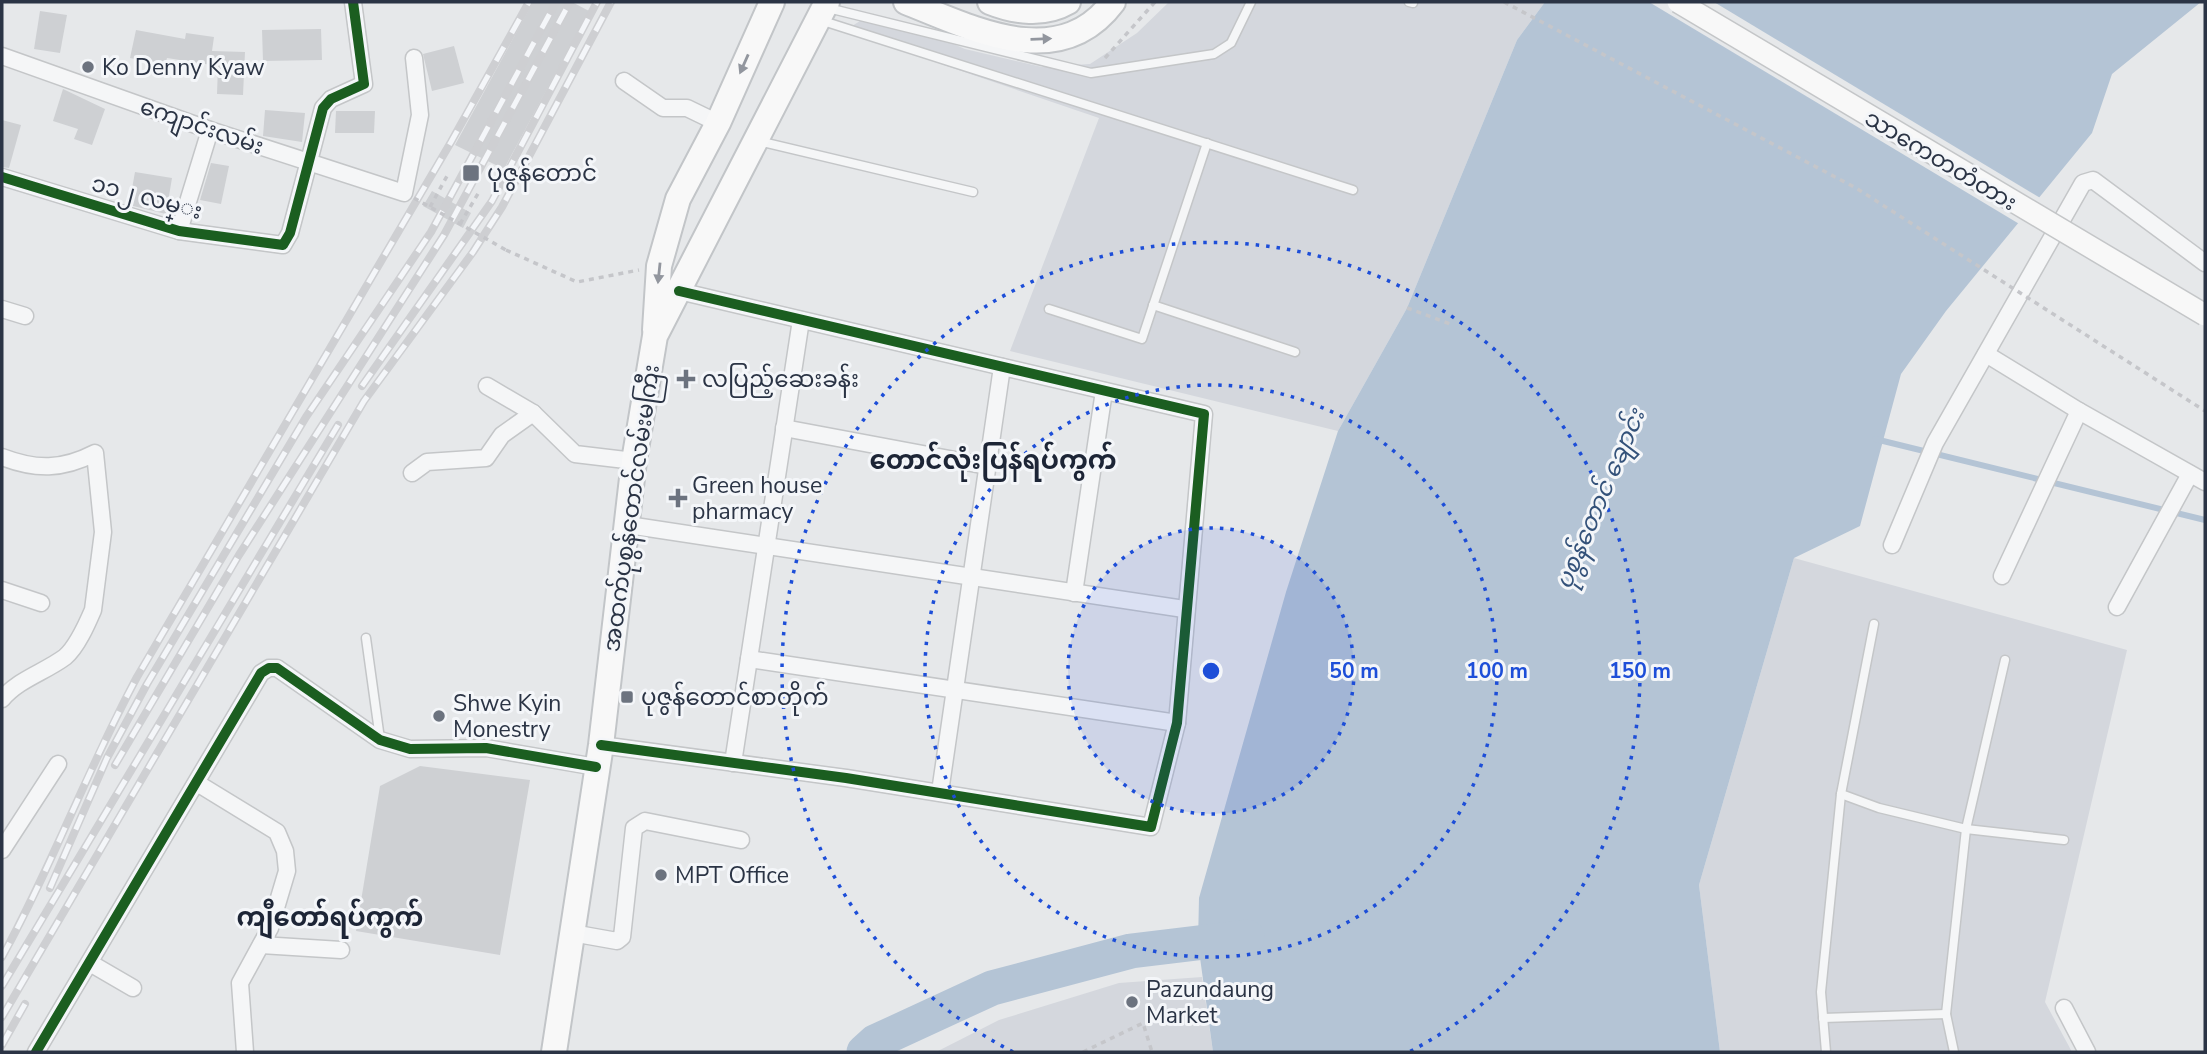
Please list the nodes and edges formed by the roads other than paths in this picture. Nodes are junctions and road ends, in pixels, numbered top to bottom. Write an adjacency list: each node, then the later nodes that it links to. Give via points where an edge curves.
1 (353, 2): 17 (street, via 364,83 326,102)
2 (772, 2): 13 (main road, one-way to 13)
3 (906, 2): 6 (main road, one-way to 6, via 1015,40 1064,39 1085,29)
4 (990, 2): 5 (main road, via 1035,12)
5 (1068, 2)
6 (1113, 2)
7 (1251, 2): 9 (lane, via 1231,43 1214,54 1091,73)
8 (1678, 2): 27 (main road, သာကေတတံတား, bridge)
9 (824, 10): 15 (main road, အထက်ပုစွန်တောင်လမ်းမကြီး); 16 (lane)
10 (2, 56): 14 (street, ကျောင်းလမ်း)
11 (414, 58): 17 (street, ကျောင်းလမ်း, via 420,114 409,195)
12 (624, 81): 13 (street, via 663,108 687,108)
13 (718, 123): 30 (main road, one-way to 30, via 678,200 659,266)
14 (210, 130): 17 (street, ကျောင်းလမ်း); 21 (street)
15 (754, 140): 20 (lane); 23 (main road, အထက်ပုစွန်တောင်လမ်းမကြီး)
16 (1207, 143): 19 (lane); 24 (lane)
17 (308, 162): 21 (street, ၁၁၂ လမ္း, via 283,245)
18 (2, 177): 21 (street, ၁၁၂ လမ္း)
19 (1353, 190)
20 (973, 192)
21 (179, 231)
22 (2204, 261): 32 (street, via 2093,180 2087,181)
23 (679, 291): 29 (street); 30 (main road, အထက်ပုစွန်တောင်လမ်းမကြီး)
24 (1153, 305): 26 (lane, via 1142,339); 31 (lane)
25 (2, 309): 28 (street)
26 (1049, 309)
27 (2205, 315)
28 (25, 316)
29 (801, 320): 33 (street); 38 (street)
30 (655, 336): 40 (main road, အထက်ပုစွန်တောင်လမ်းမကြီး)
31 (1296, 352)
32 (1986, 354): 36 (street); 45 (street, via 1935,443)
33 (1002, 366): 35 (street); 41 (street)
34 (487, 386): 37 (street)
35 (1104, 391): 50 (street); 53 (street, via 1204,414)
36 (2079, 411): 43 (street); 47 (street)
37 (533, 413): 40 (street, via 575,454); 42 (street, via 502,435 486,458 428,462)
38 (785, 428): 41 (street); 46 (street)
39 (2, 457): 59 (street, via 46,468 73,464 95,453 103,532 93,610 67,655)
40 (634, 461): 44 (main road, အထက်ပုစွန်တောင်လမ်းမကြီး)
41 (987, 466): 48 (street)
42 (412, 473)
43 (2198, 478): 52 (street)
44 (628, 525): 46 (street); 62 (main road, အထက်ပုစွန်တောင်လမ်းမကြီး)
45 (1892, 545)
46 (766, 546): 48 (street); 56 (street)
47 (2002, 576)
48 (971, 577): 50 (street); 58 (street)
49 (2, 590): 51 (street)
50 (1074, 593): 53 (street)
51 (41, 603)
52 (2117, 607)
53 (1184, 609): 60 (street)
54 (1874, 624): 67 (lane)
55 (366, 638): 61 (lane)
56 (749, 659): 58 (street); 63 (street)
57 (2005, 660): 68 (lane)
58 (954, 692): 60 (street); 66 (street)
59 (2, 699)
60 (1177, 723): 66 (street, via 1151,827)
61 (380, 740): 62 (street, via 410,749 486,748); 65 (street, via 277,668 268,668)
62 (598, 756): 63 (street); 72 (main road, အထက်ပုစွန်တောင်လမ်းမကြီး)
63 (733, 763): 66 (street)
64 (58, 764): 71 (street)
65 (197, 783): 73 (street, via 277,832 285,851 287,871 271,928); 75 (street)
66 (940, 792)
67 (1841, 794): 68 (lane); 79 (lane, via 1821,992)
68 (1966, 829): 70 (lane); 78 (lane)
69 (741, 840): 72 (street, via 645,821 634,828 622,937 617,941)
70 (2064, 840)
71 (2, 850)
72 (572, 933): 82 (main road, အထက်ပုစွန်တောင်လမ်းမကြီး)
73 (261, 945): 74 (street); 81 (street, via 240,983)
74 (341, 950)
75 (90, 963): 76 (street); 80 (street)
76 (133, 988)
77 (2064, 1008): 85 (street)
78 (1946, 1014): 79 (lane); 84 (lane)
79 (1823, 1018): 83 (lane)
80 (36, 1052)
81 (244, 1052)
82 (554, 1052)
83 (1826, 1052)
84 (1954, 1052)
85 (2087, 1052)

